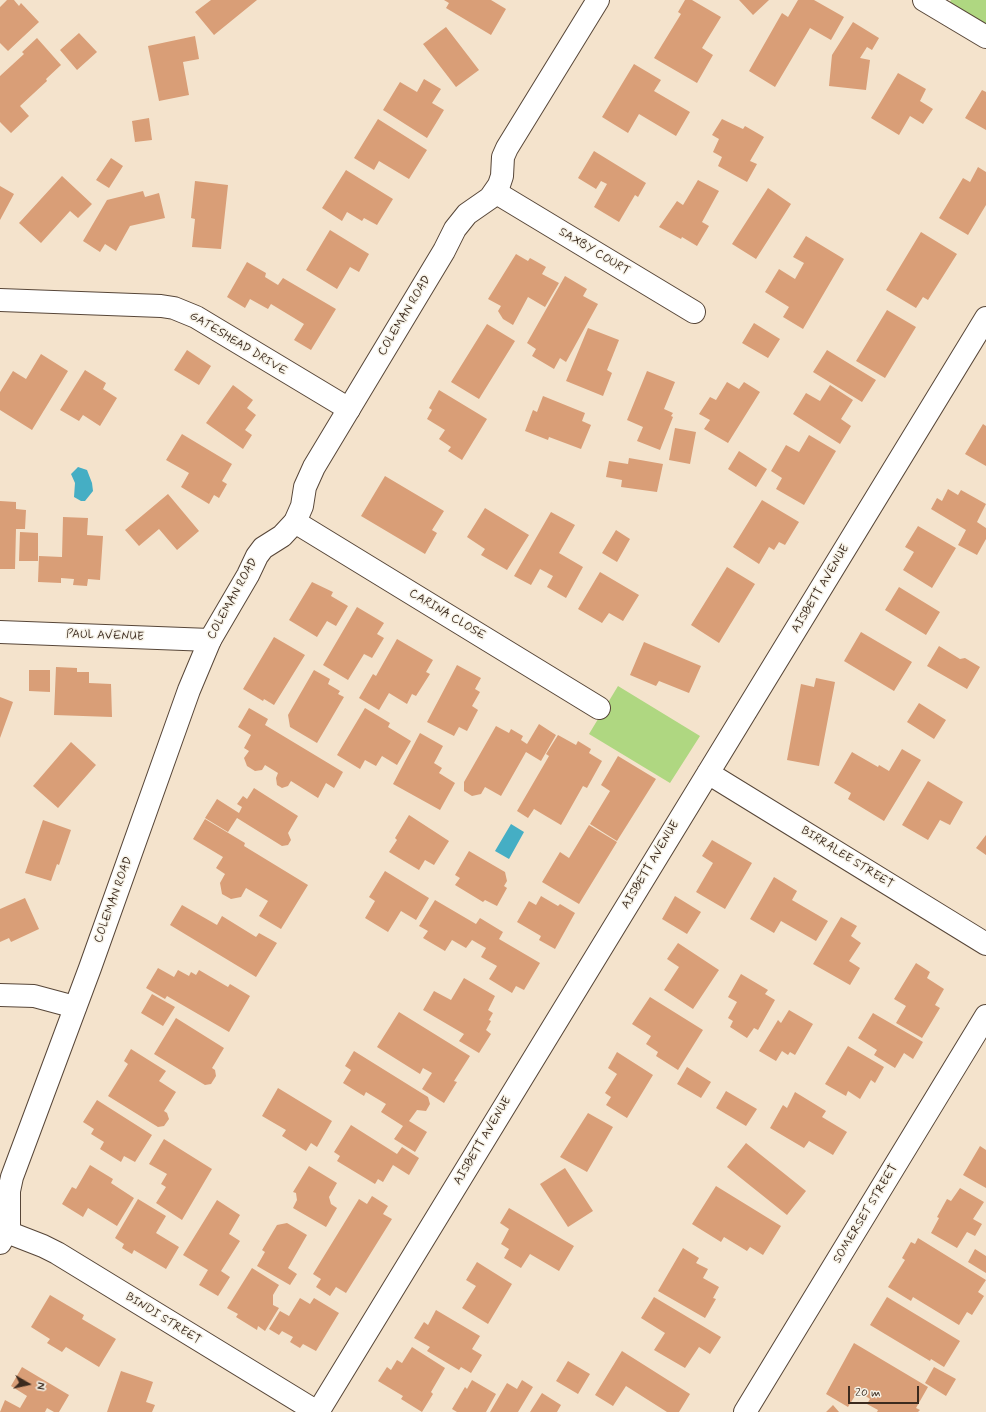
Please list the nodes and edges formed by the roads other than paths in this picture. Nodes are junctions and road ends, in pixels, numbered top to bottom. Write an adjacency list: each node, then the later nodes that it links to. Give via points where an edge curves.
1 (598, 0): 4 (street, COLEMAN ROAD, via 507,148 503,157 502,176)
2 (924, 0): 3 (street)
3 (986, 37)
4 (495, 192): 6 (street, SAXBY COURT); 8 (street, COLEMAN ROAD, via 483,205 467,214 455,229)
5 (0, 300): 8 (street, GATESHEAD DRIVE, via 174,308 196,317)
6 (694, 312)
7 (986, 318): 13 (street, AISBETT AVENUE)
8 (349, 409): 9 (street, COLEMAN ROAD, via 308,477 302,506)
9 (295, 522): 11 (street, COLEMAN ROAD, via 257,556); 12 (street, CARINA CLOSE)
10 (0, 632): 11 (street, PAUL AVENUE)
11 (210, 640): 16 (street, COLEMAN ROAD, via 189,690)
12 (599, 708)
13 (708, 773): 14 (street, BIRRALEE STREET); 19 (street, AISBETT AVENUE)
14 (986, 944)
15 (0, 995): 16 (street, via 34,996)
16 (75, 1007): 18 (street, COLEMAN ROAD, via 12,1177 9,1221)
17 (986, 1016): 20 (street, SOMERSET STREET)
18 (3, 1237): 19 (street, BINDI STREET, via 43,1246)
19 (317, 1412)
20 (745, 1412)

